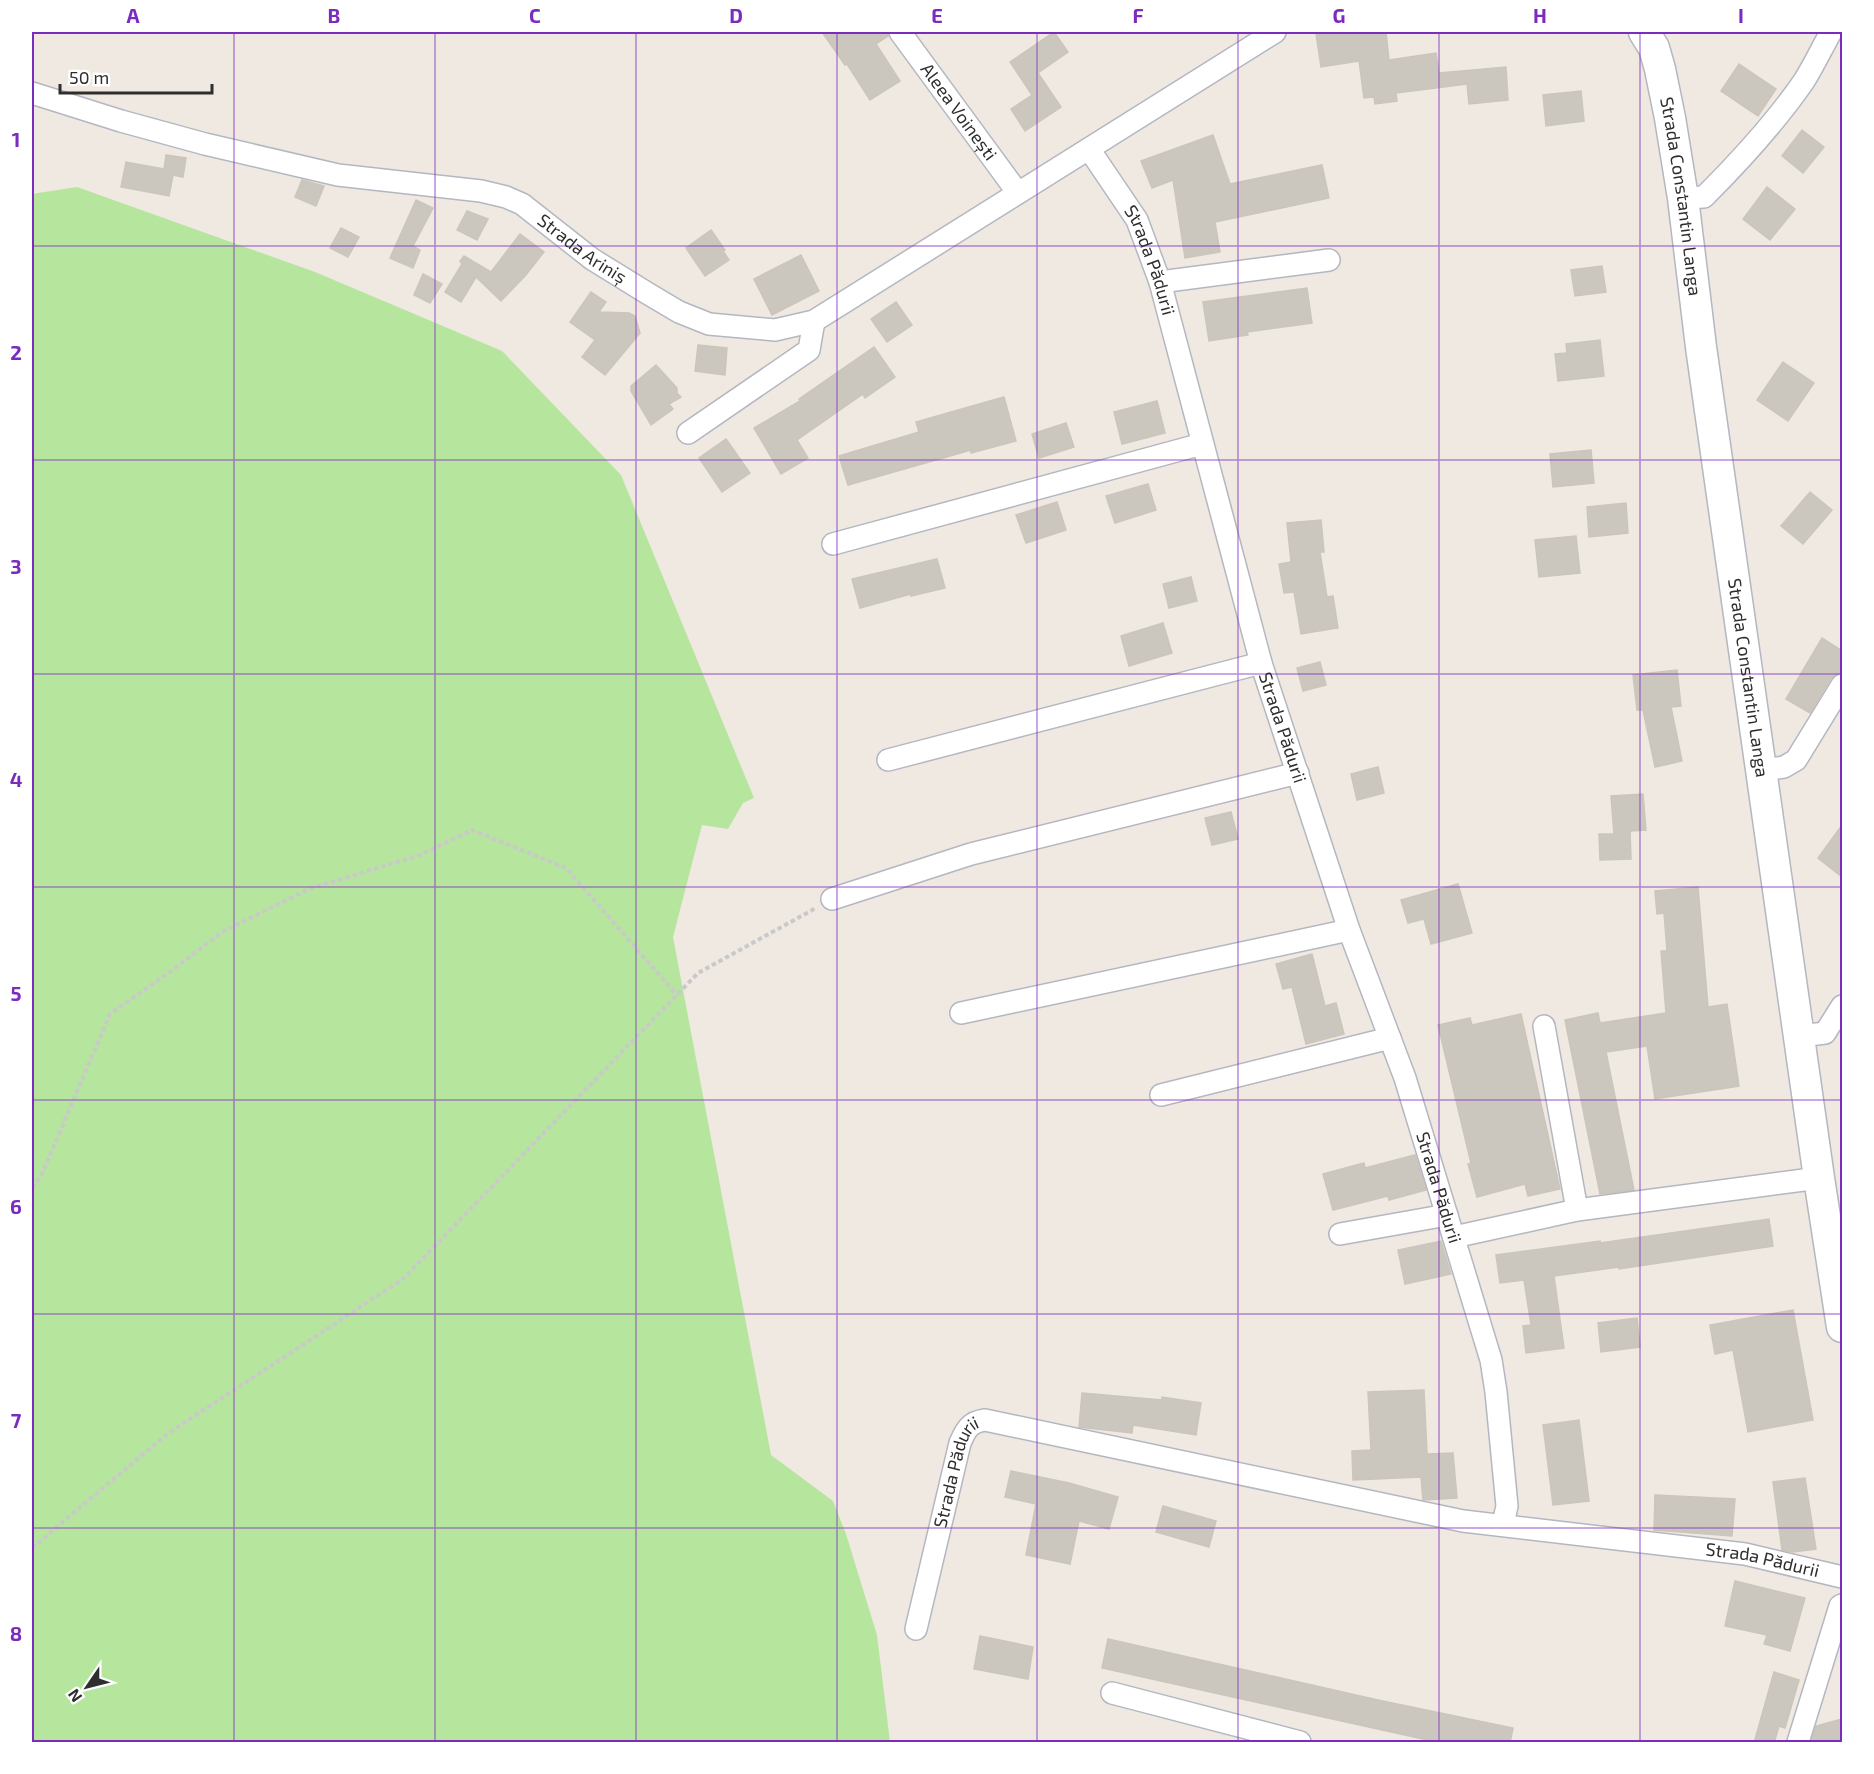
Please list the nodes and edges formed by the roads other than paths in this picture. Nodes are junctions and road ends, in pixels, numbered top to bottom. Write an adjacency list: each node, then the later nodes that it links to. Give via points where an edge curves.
1 (900, 32): 7 (street, Aleea Voinești)
2 (1275, 32): 6 (street)
3 (1644, 32): 8 (main road, Strada Constantin Langa, via 1660,69)
4 (1831, 32): 8 (street, via 1805,79 1737,164 1704,197)
5 (32, 93): 11 (street, Strada Ariniș, via 195,142 338,175 506,197 522,204 601,265 680,312 709,324 775,330)
6 (1089, 149): 7 (street, Strada Ariniș); 10 (street, Strada Pădurii, via 1137,220)
7 (1018, 193): 11 (street, Strada Ariniș)
8 (1683, 198): 18 (main road, Strada Constantin Langa)
9 (1329, 260): 10 (street)
10 (1160, 282): 13 (street, Strada Pădurii)
11 (814, 321): 12 (street, via 808,350)
12 (688, 433)
13 (1202, 444): 14 (street); 15 (street, Strada Pădurii)
14 (833, 544)
15 (1261, 663): 17 (street); 19 (street, Strada Pădurii)
16 (1842, 685): 18 (street, via 1796,760 1784,767)
17 (888, 760)
18 (1762, 770): 25 (main road, Strada Constantin Langa)
19 (1298, 773): 20 (street, via 971,854); 21 (street, Strada Pădurii)
20 (832, 899)
21 (1349, 930): 23 (street); 26 (street, Strada Pădurii)
22 (1842, 1006): 25 (street, via 1825,1033)
23 (961, 1013)
24 (1544, 1026): 29 (street)
25 (1800, 1036): 28 (main road, Strada Constantin Langa)
26 (1390, 1038): 27 (street); 30 (street, Strada Pădurii)
27 (1161, 1095)
28 (1819, 1178): 29 (street); 33 (main road, Strada Constantin Langa)
29 (1577, 1210): 32 (street)
30 (1447, 1215): 31 (street); 32 (street, Strada Pădurii)
31 (1340, 1234)
32 (1454, 1237): 34 (street, Strada Pădurii, via 1491,1360 1507,1506)
33 (1841, 1313)
34 (1503, 1524): 35 (street, Strada Pădurii, via 1745,1554); 37 (street, Strada Pădurii, via 1463,1521 978,1421 965,1431 960,1443)
35 (1842, 1577)
36 (1842, 1605): 40 (street)
37 (915, 1629)
38 (1112, 1693): 39 (street)
39 (1300, 1743)
40 (1798, 1743)

